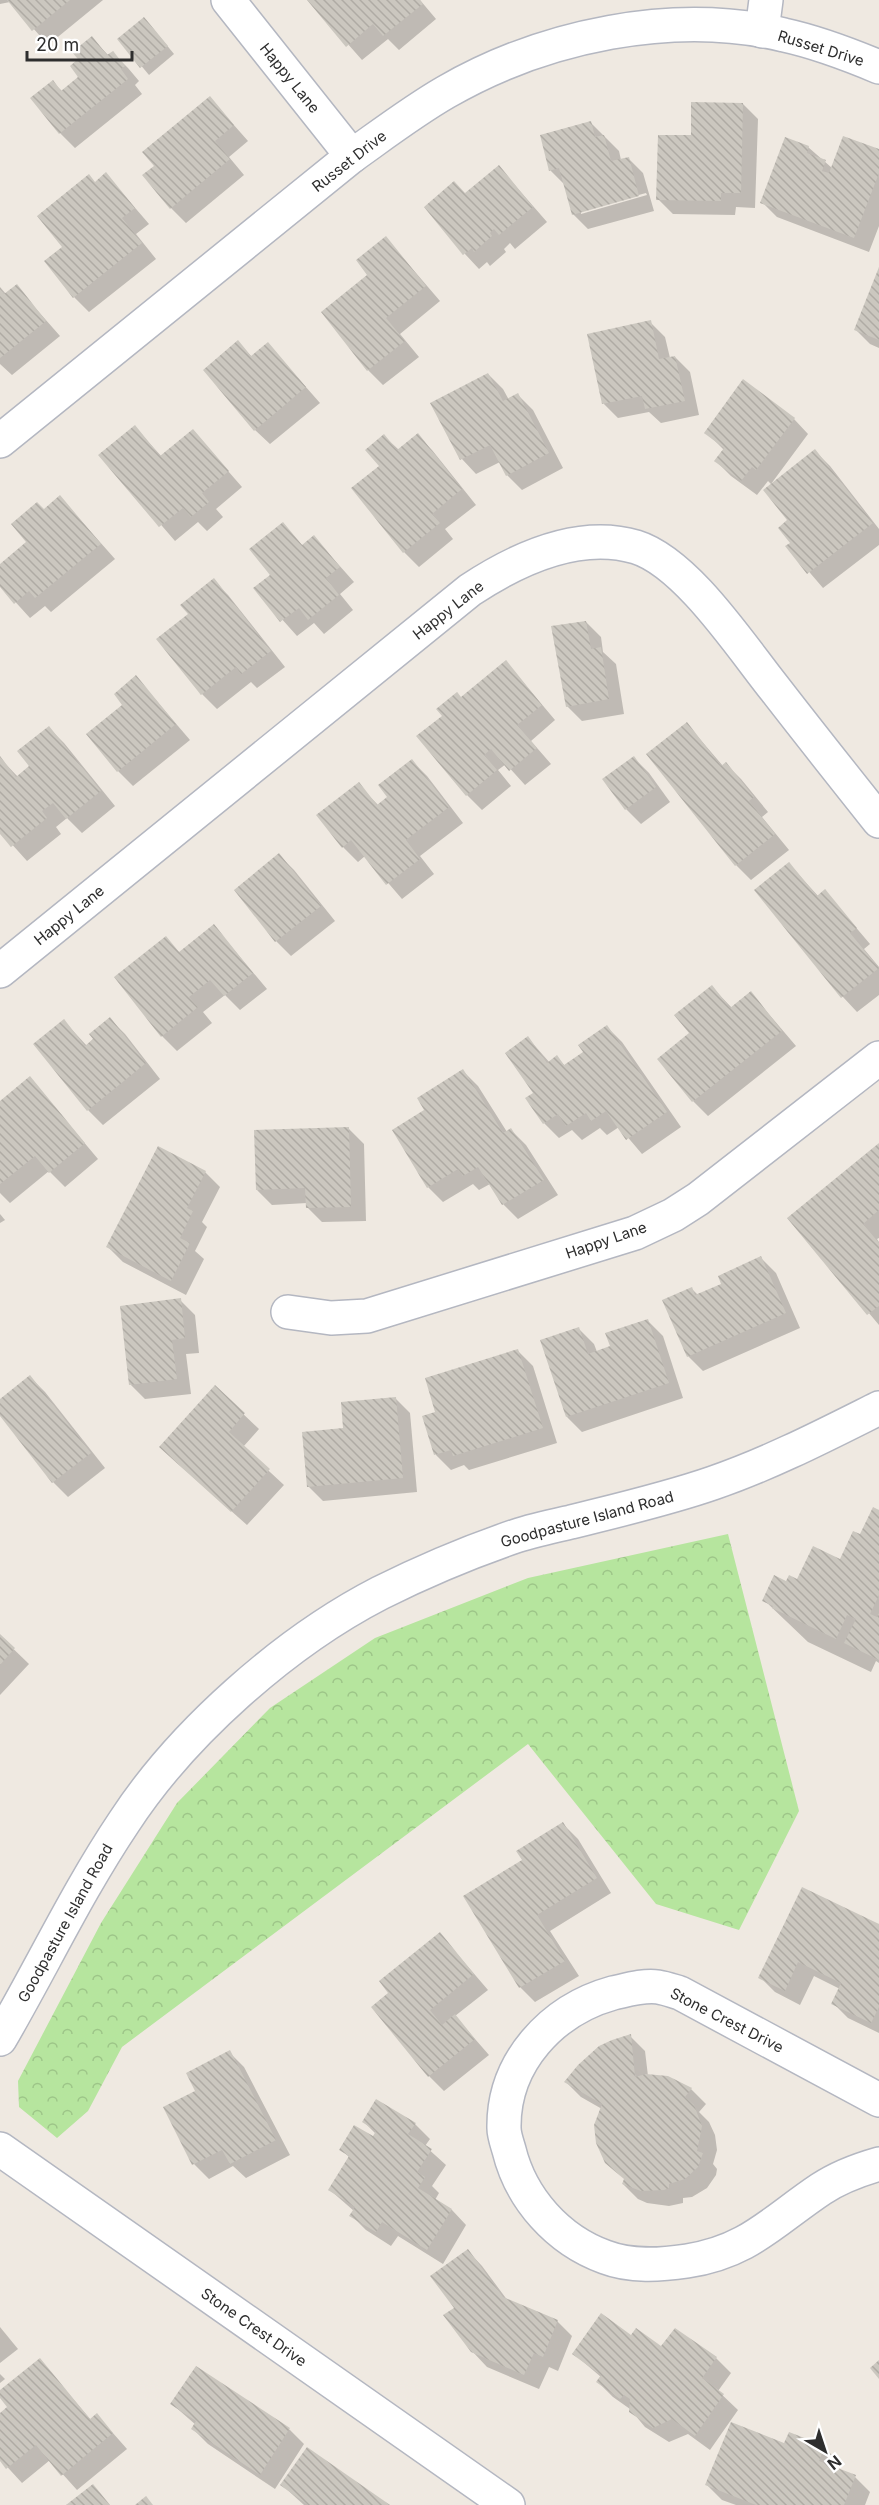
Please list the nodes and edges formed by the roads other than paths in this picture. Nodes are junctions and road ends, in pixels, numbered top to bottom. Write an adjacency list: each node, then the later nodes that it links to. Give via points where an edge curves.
1 (228, 0): 4 (street, Happy Lane)
2 (764, 15): 3 (street, Russet Drive, via 784,34); 4 (street, Russet Drive, via 716,26 610,31 554,46 449,90)
3 (879, 67)
4 (352, 156): 5 (street, Russet Drive)
5 (0, 441)
6 (879, 821): 7 (street, Happy Lane, via 706,602 672,568 637,548 613,543 557,548 525,558 470,590)
7 (0, 971)
8 (879, 1058): 9 (street, Happy Lane, via 698,1199 635,1233 367,1316 332,1318)
9 (288, 1312)
10 (879, 1408): 11 (street, Goodpasture Island Road, via 786,1455 712,1483 520,1535 443,1563 377,1594 313,1635 266,1669 172,1759 126,1819 86,1881)
11 (0, 2039)
12 (879, 2100): 14 (street, Stone Crest Drive, via 680,1992 657,1987 631,1988 593,1999 566,2013 540,2035 521,2065 507,2099 504,2130 512,2165 529,2197 549,2222 606,2258 636,2264 714,2256 768,2230 841,2177)
13 (0, 2149): 15 (street, Stone Crest Drive)
14 (879, 2163)
15 (508, 2505)

